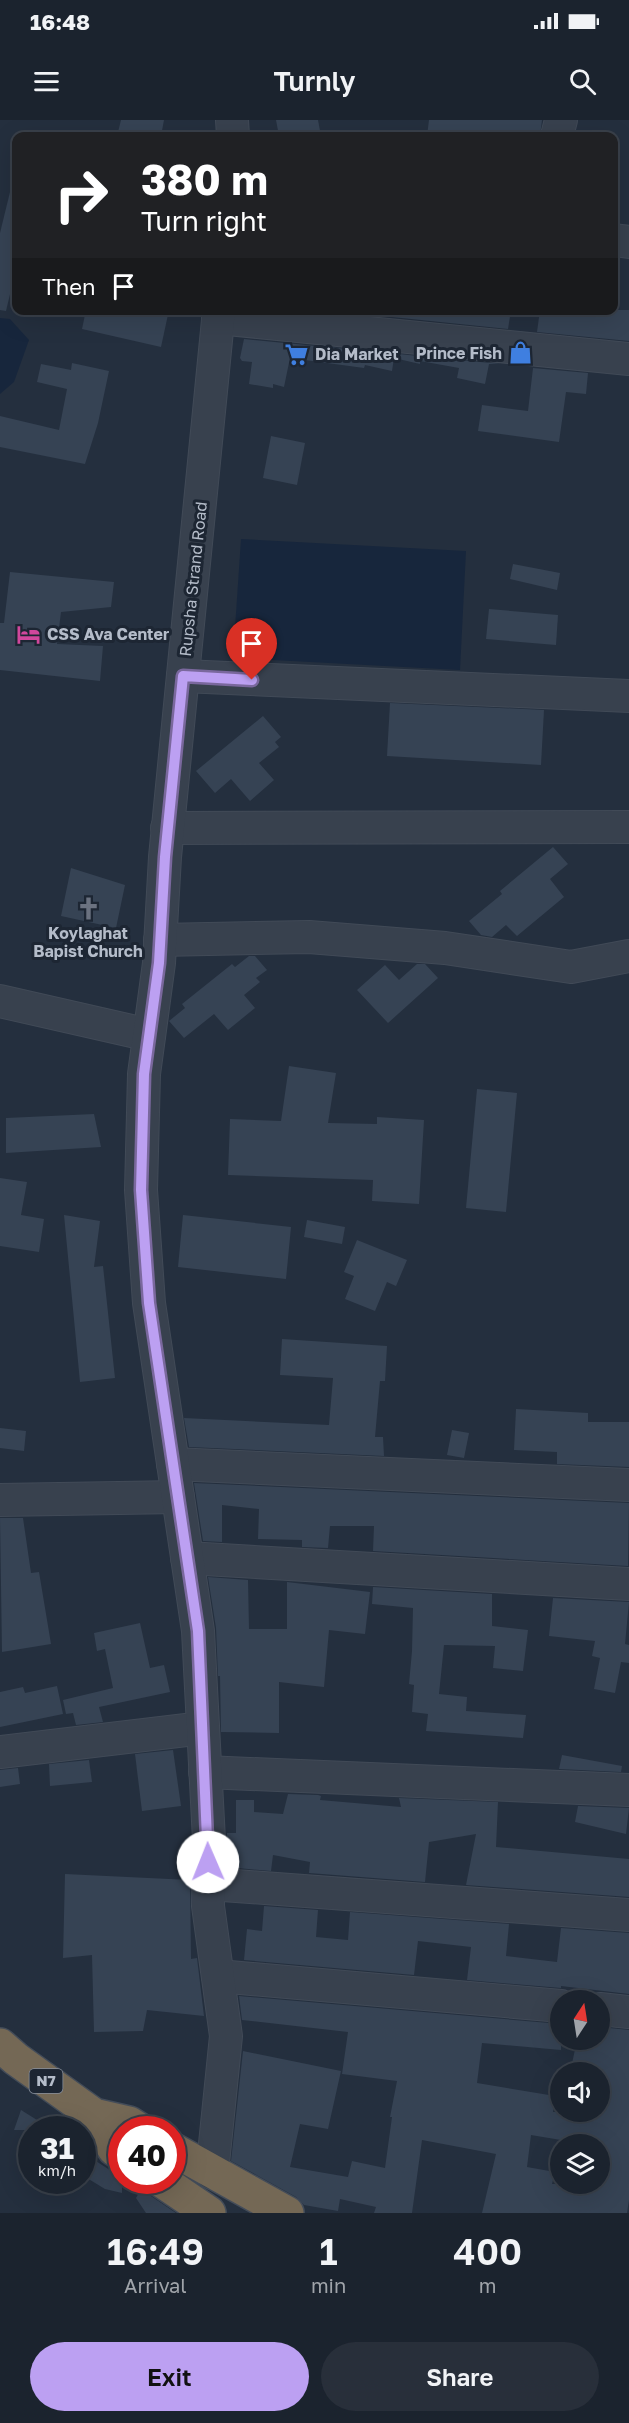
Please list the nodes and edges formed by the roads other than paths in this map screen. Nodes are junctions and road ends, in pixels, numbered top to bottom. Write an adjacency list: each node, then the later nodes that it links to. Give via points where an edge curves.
1 (219, 315): 4 (street, Rupsha Strand Road)
2 (228, 315): 3 (street)
3 (629, 359)
4 (183, 676): 5 (street); 7 (street, Rupsha Strand Road)
5 (629, 696)
6 (629, 827): 7 (street)
7 (167, 828): 8 (street, Rupsha Strand Road)
8 (160, 940): 9 (street, via 309,937 446,948 571,966); 11 (street, Rupsha Strand Road)
9 (629, 956)
10 (0, 1001): 11 (street)
11 (149, 1035): 12 (street, Rupsha Strand Road, via 141,1190 149,1303)
12 (173, 1464): 13 (street); 14 (street, Rupsha Strand Road)
13 (629, 1485)
14 (178, 1497): 15 (street); 16 (street, Rupsha Strand Road)
15 (0, 1500)
16 (187, 1558): 17 (street); 18 (street, Rupsha Strand Road, via 198,1631)
17 (629, 1584)
18 (202, 1728): 19 (street); 20 (street, Rupsha Strand Road)
19 (0, 1752)
20 (205, 1772): 21 (street); 22 (street, Rupsha Strand Road)
21 (629, 1790)
22 (208, 1884): 23 (street); 24 (street, Rupsha Strand Road)
23 (629, 1915)
24 (218, 1976): 25 (street); 33 (street, Rupsha Strand Road, via 226,2036)
25 (550, 2005)
26 (610, 2010): 27 (street)
27 (629, 2012)
28 (0, 2047): 29 (highway, N7)
29 (94, 2115): 30 (highway, N7); 31 (highway, N7)
30 (108, 2119)
31 (108, 2139)
32 (186, 2157): 33 (highway)
33 (212, 2173): 36 (highway)
34 (181, 2194): 35 (highway)
35 (209, 2213)
36 (287, 2213)

